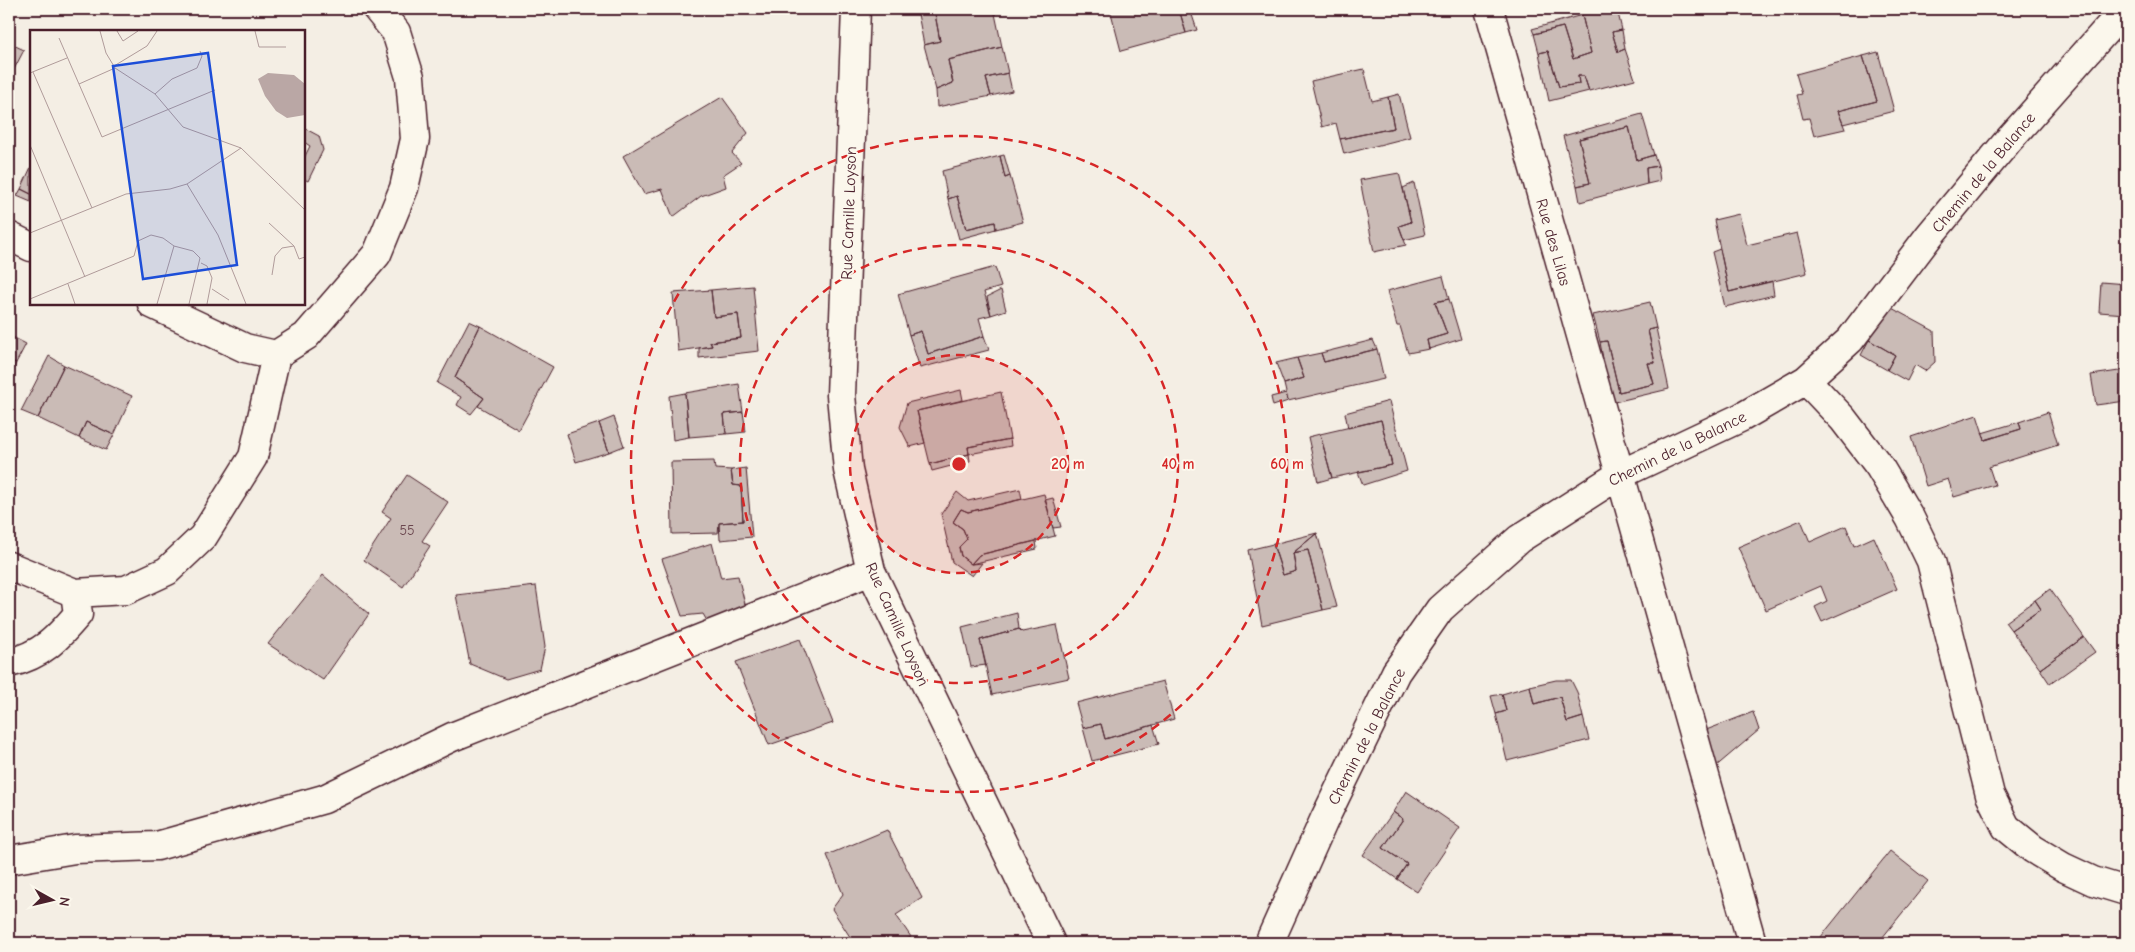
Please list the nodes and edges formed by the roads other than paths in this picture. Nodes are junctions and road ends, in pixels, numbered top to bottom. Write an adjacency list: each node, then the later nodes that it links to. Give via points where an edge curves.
1 (377, 9): 8 (street, via 396,32 410,76 415,139 404,188 377,254 306,336)
2 (856, 9): 12 (street, Rue Camille Loyson, via 841,395 848,470)
3 (1489, 9): 10 (street, Rue des Lilas)
4 (2119, 13): 9 (street, Chemin de la Balance, via 1929,236 1850,340)
5 (9, 236): 6 (street)
6 (30, 246)
7 (154, 305): 8 (street, via 245,348)
8 (276, 355): 13 (street, via 253,457 204,537 167,570 126,590)
9 (1806, 380): 10 (street, Chemin de la Balance, via 1742,417); 16 (street, via 1843,418 1879,466 1931,561 1990,795 2006,827 2063,867)
10 (1618, 475): 18 (street, Chemin de la Balance, via 1519,539 1440,609 1396,672); 19 (street, Rue des Lilas)
11 (9, 566): 13 (street)
12 (871, 571): 15 (street, via 452,737 324,799 157,846 75,849); 17 (street, Rue Camille Loyson)
13 (75, 593): 14 (street, via 78,614 58,637 37,654)
14 (9, 663)
15 (9, 860)
16 (2126, 891)
17 (1051, 943)
18 (1269, 943)
19 (1752, 943)

